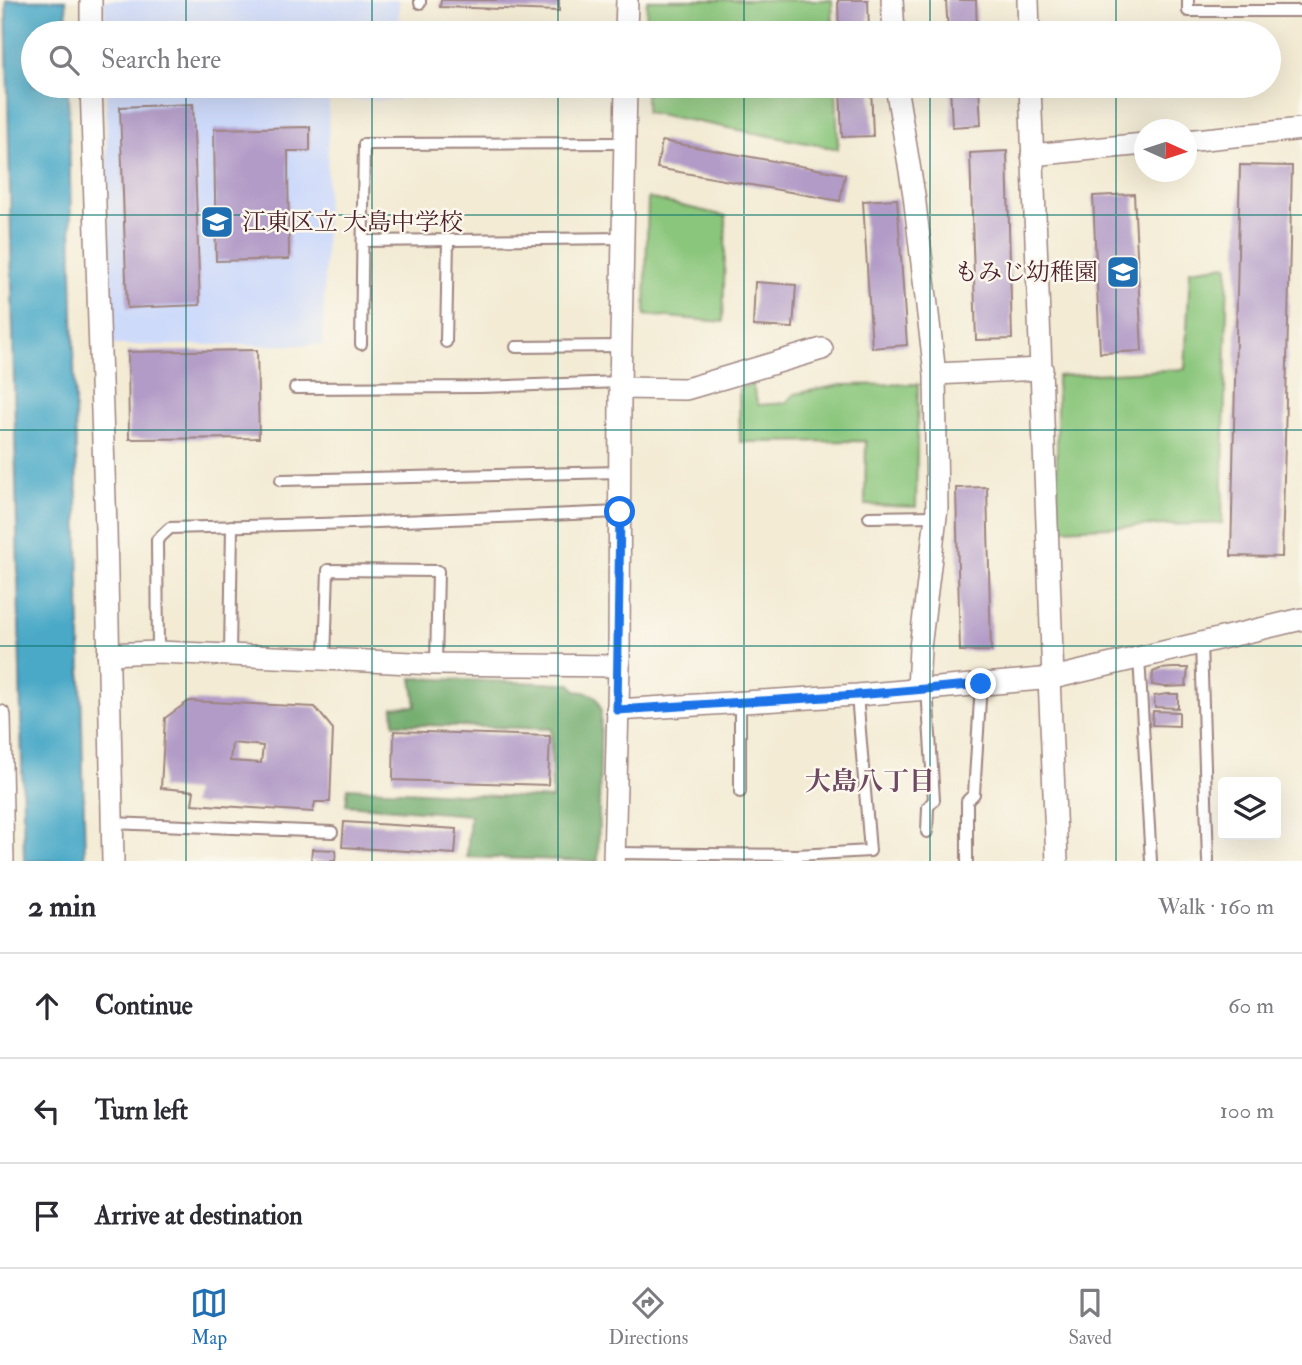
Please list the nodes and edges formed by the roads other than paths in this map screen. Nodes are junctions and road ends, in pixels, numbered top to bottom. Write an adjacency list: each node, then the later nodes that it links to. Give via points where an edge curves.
1 (91, 0): 7 (street)
2 (627, 0): 8 (street)
3 (892, 0): 9 (street)
4 (1028, 0): 10 (street)
5 (1188, 0): 6 (lane, via 1188,11)
6 (1302, 11)
7 (91, 21)
8 (626, 21)
9 (893, 21)
10 (1029, 21)
11 (91, 98): 41 (street)
12 (626, 98): 17 (street)
13 (898, 98): 29 (street)
14 (1030, 98): 19 (street)
15 (1302, 129): 16 (street)
16 (1197, 140)
17 (625, 143): 20 (street); 22 (lane, via 364,144)
18 (1134, 146): 19 (street)
19 (1032, 155): 28 (street)
20 (623, 238): 21 (lane); 25 (street)
21 (448, 240): 22 (lane); 23 (lane)
22 (363, 241): 24 (lane)
23 (446, 342)
24 (361, 344)
25 (621, 346): 26 (lane); 30 (street)
26 (516, 347)
27 (822, 349): 30 (street, via 686,389)
28 (1042, 369): 29 (street); 47 (street)
29 (935, 374): 35 (street)
30 (620, 385): 31 (lane); 32 (street)
31 (295, 388)
32 (620, 472): 33 (lane); 34 (street)
33 (281, 480)
34 (620, 512): 37 (lane); 46 (street)
35 (935, 516): 36 (lane); 49 (street, via 920,648)
36 (869, 517)
37 (232, 526): 40 (lane, via 170,528 157,540); 42 (lane)
38 (1302, 619): 39 (street)
39 (1201, 643): 43 (street); 64 (lane)
40 (158, 652): 41 (street); 42 (street)
41 (108, 654): 55 (street)
42 (230, 654): 44 (street)
43 (1139, 657): 47 (street); 63 (lane)
44 (325, 659): 45 (street); 45 (lane, via 328,570 438,571)
45 (436, 664): 46 (street)
46 (619, 666): 52 (street)
47 (1051, 678): 48 (street); 62 (street)
48 (981, 684): 49 (street); 61 (lane, via 974,794 967,801)
49 (923, 689): 50 (street); 57 (lane, via 934,800 928,807)
50 (857, 695): 51 (street); 58 (lane, via 870,851)
51 (740, 702): 52 (street); 54 (lane)
52 (617, 710): 58 (street)
53 (0, 716): 59 (street)
54 (740, 792)
55 (111, 822): 56 (lane); 60 (street)
56 (332, 832)
57 (927, 832)
58 (614, 857)
59 (3, 861)
60 (113, 861)
61 (967, 861)
62 (1057, 861)
63 (1151, 861)
64 (1208, 861)

